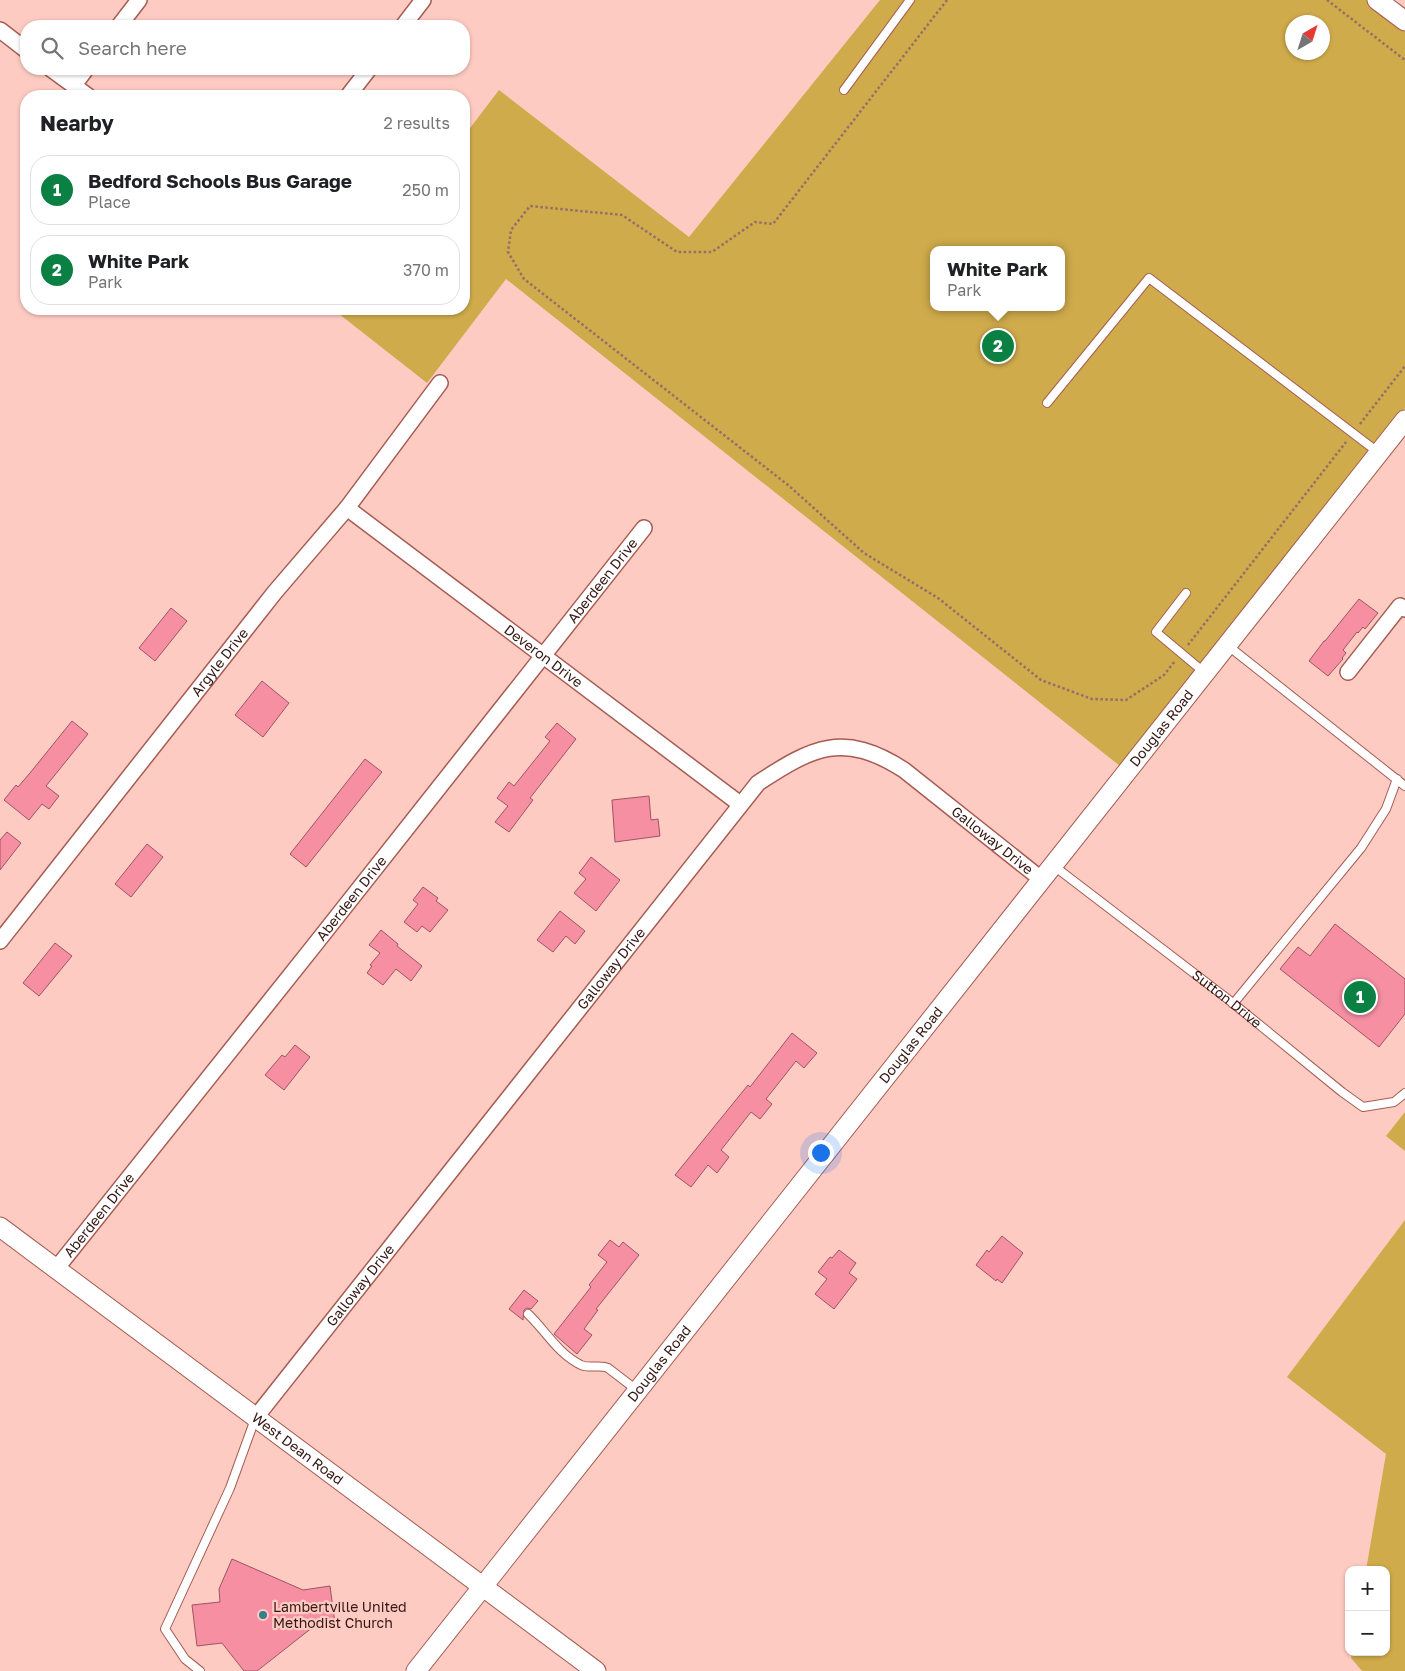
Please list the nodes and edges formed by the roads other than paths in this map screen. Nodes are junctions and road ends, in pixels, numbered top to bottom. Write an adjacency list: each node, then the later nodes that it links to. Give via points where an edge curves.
1 (139, 0): 5 (street)
2 (423, 0): 6 (street)
3 (910, 0): 16 (lane)
4 (1376, 0): 7 (street)
5 (124, 20)
6 (407, 20)
7 (1405, 22)
8 (0, 30): 9 (street)
9 (20, 45)
10 (60, 75): 13 (street)
11 (82, 75): 13 (street)
12 (364, 75): 15 (street)
13 (74, 85): 14 (street)
14 (80, 90)
15 (353, 90)
16 (844, 90)
17 (440, 383): 21 (street, Argyle Drive)
18 (1047, 403): 20 (lane, via 1149,278)
19 (1405, 420): 20 (street, Douglas Road)
20 (1379, 453): 25 (street, Douglas Road)
21 (347, 508): 26 (street, Deveron Drive); 33 (street, Argyle Drive, via 275,592)
22 (644, 528): 26 (street, Aberdeen Drive)
23 (1186, 593): 28 (lane, via 1156,632)
24 (1405, 609): 27 (street, via 1400,606)
25 (1227, 645): 28 (street, Douglas Road); 29 (lane)
26 (543, 655): 31 (street, Deveron Drive); 37 (street, Aberdeen Drive)
27 (1348, 672)
28 (1205, 673): 32 (street, Douglas Road)
29 (1397, 779): 30 (lane); 34 (lane, via 1386,809 1361,848)
30 (1405, 786)
31 (740, 804): 32 (street, Galloway Drive, via 758,783 809,753 824,748 861,750 886,758); 40 (street, Galloway Drive)
32 (1047, 872): 34 (lane, Sutton Drive); 39 (street, Douglas Road)
33 (0, 941)
34 (1233, 1004): 35 (lane, Sutton Drive, via 1363,1107 1394,1102)
35 (1405, 1093)
36 (0, 1227): 37 (street, West Dean Road)
37 (56, 1268): 40 (street, West Dean Road)
38 (528, 1314): 39 (lane, via 570,1358 588,1367 604,1366)
39 (638, 1390): 41 (street, Douglas Road)
40 (256, 1417): 41 (street, West Dean Road); 42 (lane, via 230,1488 165,1629 185,1659)
41 (484, 1586): 43 (street, Douglas Road); 44 (street, West Dean Road)
42 (200, 1671)
43 (416, 1671)
44 (596, 1671)

